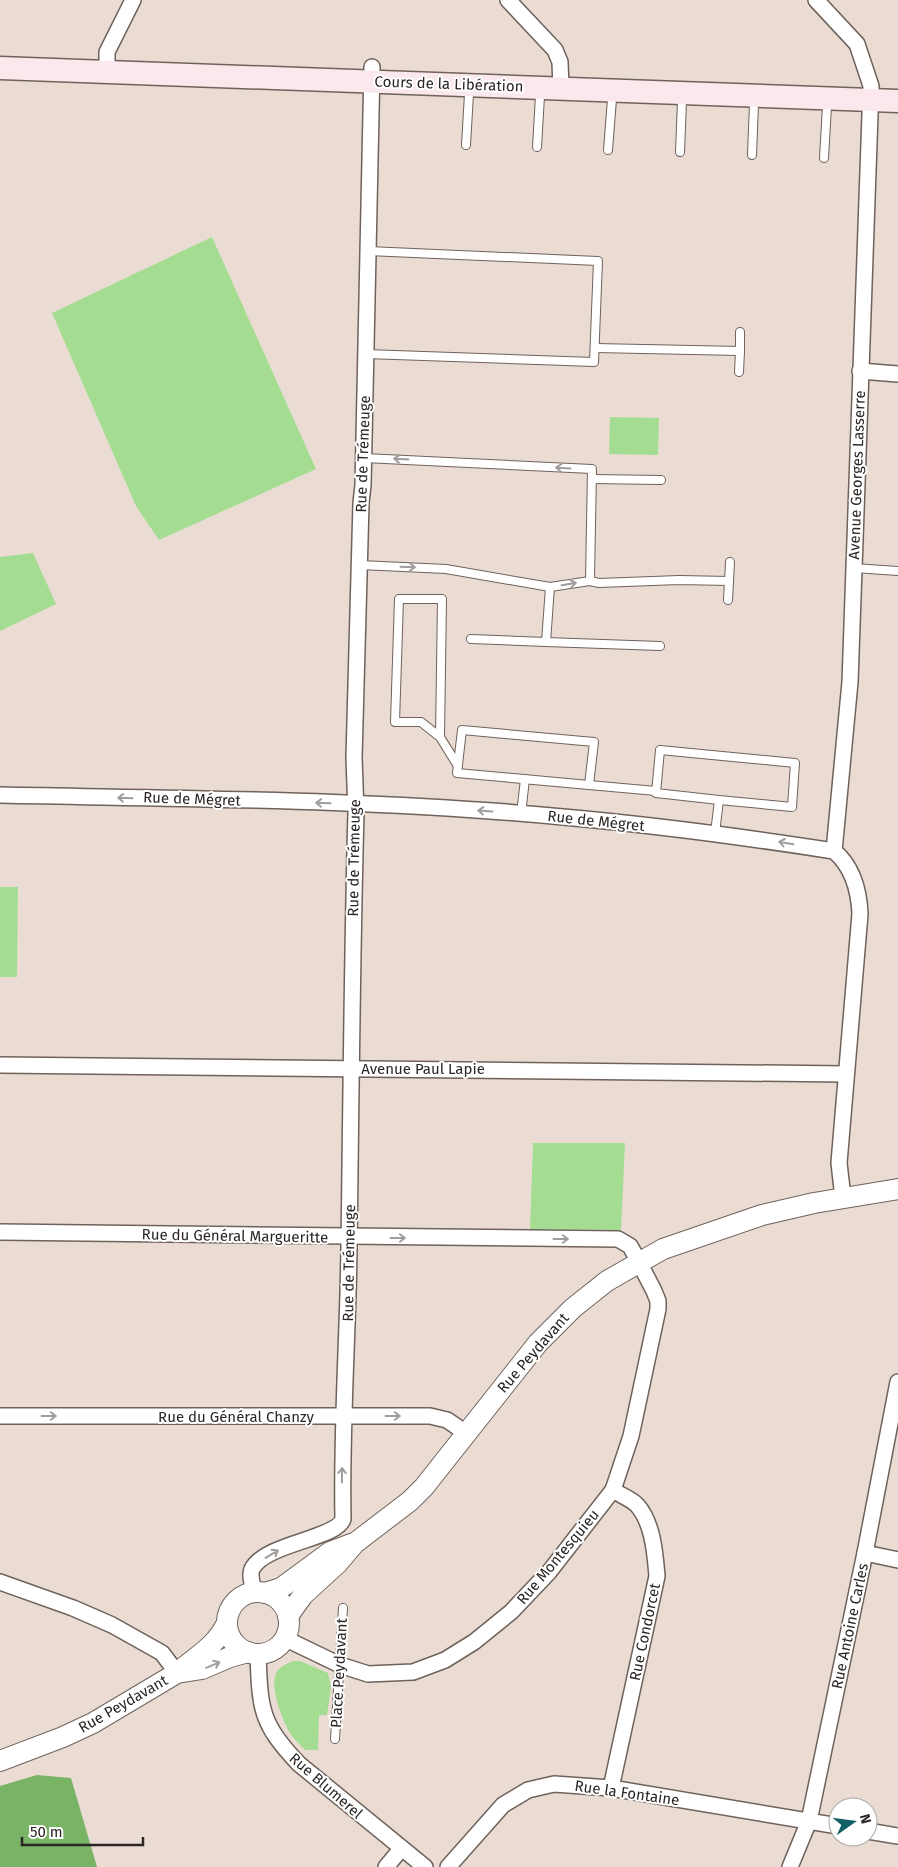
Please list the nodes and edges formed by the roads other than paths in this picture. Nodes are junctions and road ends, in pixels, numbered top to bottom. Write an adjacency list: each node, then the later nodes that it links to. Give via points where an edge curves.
1 (133, 0): 5 (street, via 108,52)
2 (508, 0): 8 (street, via 555,50 560,62)
3 (816, 0): 10 (street, via 857,44)
4 (0, 55): 5 (main road, Cours de la Libération)
5 (107, 65): 6 (main road, Cours de la Libération); 7 (main road, Cours de la Libération)
6 (0, 68)
7 (372, 74): 8 (main road, Cours de la Libération); 23 (street, Rue de Trémeuge)
8 (554, 86): 10 (main road, Cours de la Libération); 18 (lane)
9 (898, 86): 10 (main road, Cours de la Libération)
10 (871, 93): 14 (main road, Cours de la Libération); 28 (street, Avenue Georges Lasserre)
11 (468, 94): 17 (lane)
12 (612, 99): 19 (lane)
13 (682, 101): 20 (lane)
14 (898, 101)
15 (754, 104): 21 (lane)
16 (826, 106): 22 (lane)
17 (466, 144)
18 (537, 147)
19 (608, 150)
20 (680, 152)
21 (752, 155)
22 (824, 158)
23 (368, 251): 25 (lane, via 598,262); 27 (street, Rue de Trémeuge)
24 (740, 332): 26 (lane)
25 (595, 348): 26 (lane); 27 (lane, via 594,362)
26 (740, 352): 29 (lane)
27 (366, 354): 31 (street, Rue de Trémeuge)
28 (860, 371): 30 (street); 36 (street, Avenue Georges Lasserre)
29 (739, 372)
30 (898, 374)
31 (364, 458): 32 (lane, one-way to 31, via 592,469); 35 (street, Rue de Trémeuge)
32 (592, 479): 33 (lane); 38 (lane)
33 (661, 480)
34 (730, 562): 39 (lane)
35 (360, 566): 40 (lane, one-way to 40, via 446,569); 52 (street, Rue de Trémeuge)
36 (854, 568): 37 (lane); 55 (street, Avenue Georges Lasserre, via 850,682)
37 (898, 571)
38 (590, 581): 39 (lane); 40 (lane, one-way to 38)
39 (729, 581): 41 (lane)
40 (550, 587): 43 (lane)
41 (728, 600)
42 (471, 640): 43 (lane)
43 (546, 642): 44 (lane)
44 (660, 646)
45 (440, 737): 45 (lane, via 421,722 395,722 398,599 442,599); 46 (lane)
46 (458, 766): 47 (lane, via 458,773); 48 (lane, via 462,730 594,742)
47 (525, 779): 48 (lane); 53 (lane)
48 (589, 785): 49 (lane)
49 (656, 792): 51 (lane); 51 (lane, via 660,750 795,763 792,807)
50 (0, 795): 52 (street, Rue de Mégret, one-way to 50)
51 (719, 800): 54 (lane)
52 (355, 804): 53 (street, Rue de Mégret, one-way to 52); 57 (street, Rue de Trémeuge)
53 (521, 814): 54 (street, Rue de Mégret)
54 (715, 833): 55 (street, Rue de Mégret, one-way to 54)
55 (834, 851): 58 (street, via 850,870 859,900)
56 (0, 1065): 57 (street, Avenue Paul Lapie)
57 (350, 1069): 58 (street, Avenue Paul Lapie); 62 (street, Rue de Trémeuge)
58 (846, 1074): 60 (street, via 838,1163)
59 (898, 1189): 60 (street, Rue Peydavant)
60 (843, 1198): 63 (street, Rue Peydavant, via 762,1215 663,1249)
61 (0, 1232): 62 (street, Rue du Général Margueritte)
62 (349, 1237): 63 (street, Rue du Général Margueritte, one-way to 63, via 618,1239 630,1246); 66 (street, Rue de Trémeuge)
63 (639, 1262): 67 (street, Rue Peydavant, via 572,1308 538,1343); 68 (street, Rue Montesquieu, via 654,1290 658,1309 631,1436)
64 (898, 1382): 70 (street, Rue Antoine Carles)
65 (0, 1416): 66 (street, Rue du Général Chanzy, one-way to 66)
66 (344, 1416): 67 (street, Rue du Général Chanzy, one-way to 67, via 430,1416 447,1420); 73 (street, Rue de Trémeuge, one-way to 66, via 251,1575 258,1563 286,1546 331,1531 341,1524)
67 (466, 1433): 69 (street, Rue Peydavant, via 410,1501)
68 (613, 1490): 79 (street, Rue Montesquieu, via 549,1572 511,1612 474,1642 438,1663 413,1672 368,1674); 83 (street, Rue Condorcet, via 636,1505 649,1528 657,1576)
69 (356, 1542): 73 (street, Rue Peydavant, via 330,1552 281,1588); 75 (street, Rue Peydavant, via 303,1595)
70 (865, 1553): 71 (street); 84 (street, Rue Antoine Carles)
71 (898, 1560)
72 (0, 1582): 80 (street, via 112,1625 162,1653)
73 (260, 1592): 75 (street, via 274,1597); 76 (street, via 237,1599 228,1613)
74 (343, 1608): 79 (lane, Place Peydavant)
75 (288, 1616): 77 (street)
76 (227, 1623): 78 (street, via 228,1633 234,1642); 80 (street, via 218,1640)
77 (284, 1638): 78 (street, via 271,1651); 79 (street, Rue Montesquieu)
78 (253, 1653): 80 (street, Rue Peydavant, one-way to 78); 88 (street, Rue Blumerel, via 261,1706 271,1731 282,1746)
79 (340, 1665): 81 (lane, Place Peydavant)
80 (177, 1673): 82 (street, Rue Peydavant, via 63,1738)
81 (335, 1739)
82 (0, 1761)
83 (611, 1788): 84 (street, Rue la Fontaine); 91 (street, Rue la Fontaine, via 554,1784 528,1790 503,1805)
84 (809, 1821): 85 (street, Rue la Fontaine); 92 (street, Rue Antoine Carles)
85 (828, 1824)
86 (878, 1833): 87 (street)
87 (898, 1836)
88 (401, 1849): 89 (street); 90 (street, Rue Blumerel)
89 (386, 1867)
90 (425, 1867)
91 (448, 1867)
92 (790, 1867)

